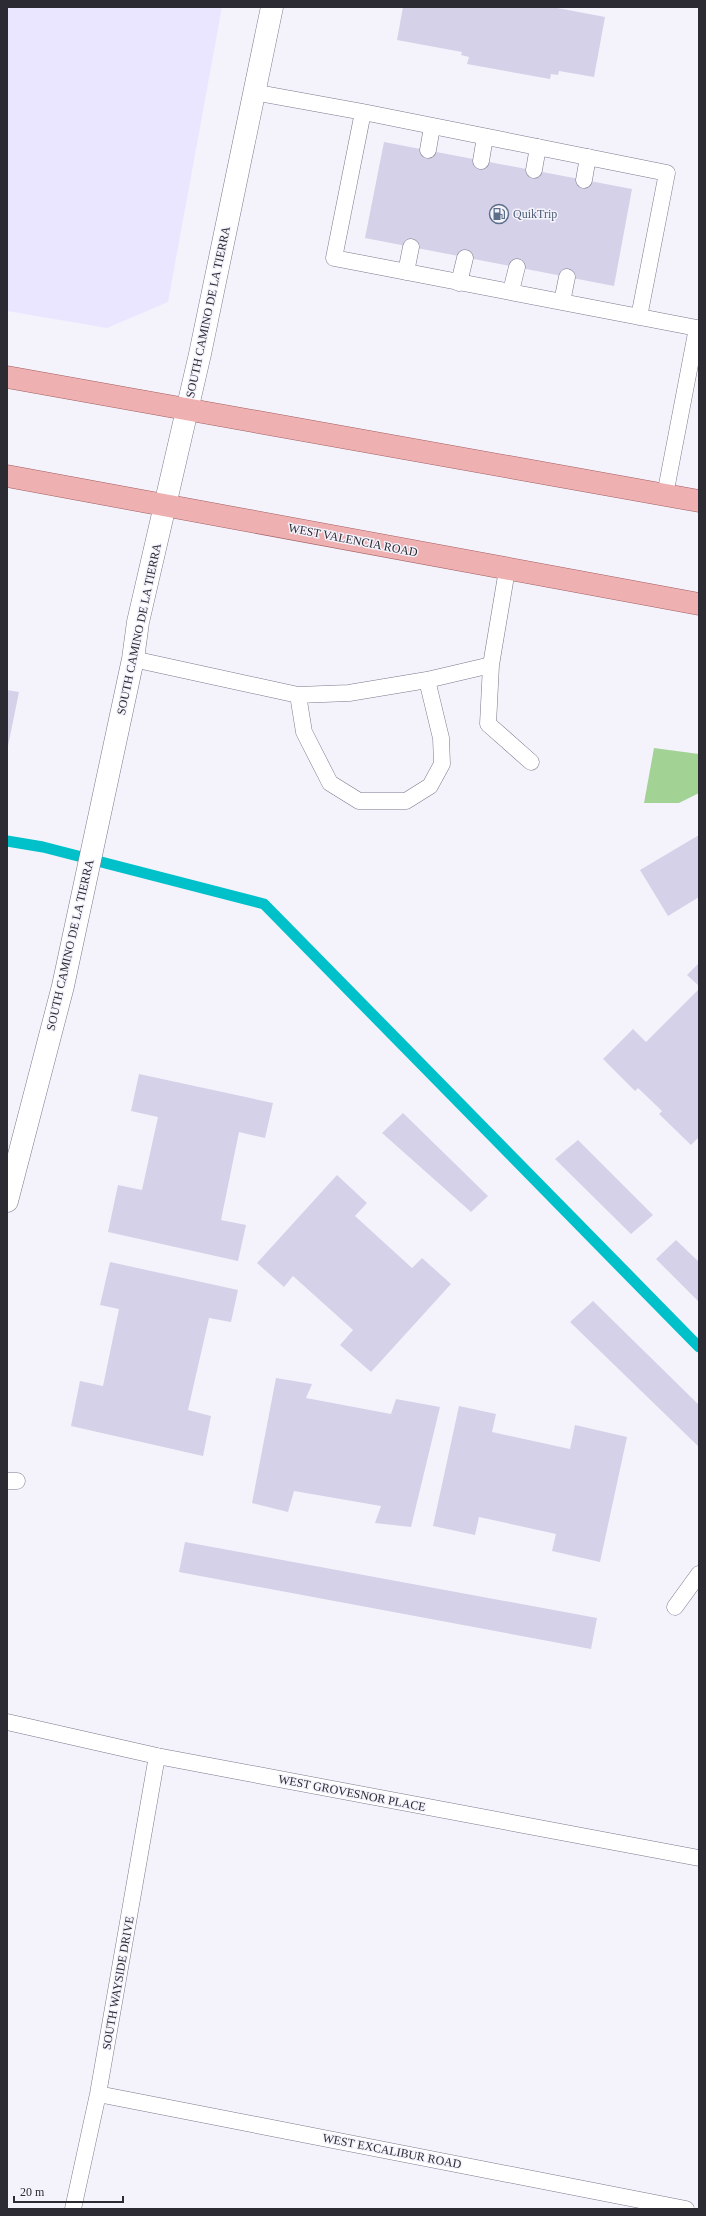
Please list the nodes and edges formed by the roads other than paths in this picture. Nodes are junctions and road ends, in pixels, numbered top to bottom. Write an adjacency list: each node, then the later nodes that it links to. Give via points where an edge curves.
1 (272, 7): 2 (street, SOUTH CAMINO DE LA TIERRA)
2 (254, 92): 3 (lane); 22 (street, SOUTH CAMINO DE LA TIERRA)
3 (363, 112): 4 (lane); 15 (lane, via 334,258)
4 (432, 126): 5 (lane); 7 (lane)
5 (485, 137): 6 (lane); 9 (lane)
6 (538, 147): 8 (lane); 10 (lane)
7 (428, 150)
8 (588, 157): 11 (lane); 20 (lane, via 667,173)
9 (481, 161)
10 (534, 170)
11 (584, 180)
12 (411, 247): 15 (lane)
13 (465, 258): 17 (lane)
14 (517, 267): 18 (lane)
15 (406, 272): 17 (lane)
16 (567, 277): 19 (lane)
17 (459, 283): 18 (lane)
18 (511, 291): 19 (lane)
19 (562, 302): 20 (lane)
20 (639, 317): 24 (lane, via 697,328)
21 (7, 377): 22 (main road)
22 (188, 410): 24 (main road); 26 (street, SOUTH CAMINO DE LA TIERRA)
23 (7, 476): 26 (main road, WEST VALENCIA ROAD)
24 (665, 495): 25 (main road)
25 (699, 501)
26 (166, 506): 27 (main road, WEST VALENCIA ROAD); 29 (street, SOUTH CAMINO DE LA TIERRA, via 138,622)
27 (507, 570): 28 (main road, WEST VALENCIA ROAD); 30 (lane)
28 (699, 604)
29 (133, 659): 32 (lane); 34 (street, SOUTH CAMINO DE LA TIERRA, via 63,986)
30 (491, 665): 31 (lane); 33 (lane, via 488,724)
31 (427, 680): 32 (lane, via 349,693); 32 (lane, via 441,738 442,764 430,786 406,801 359,801 330,783 304,732)
32 (298, 695)
33 (531, 762)
34 (7, 1201)
35 (699, 1574): 36 (lane)
36 (675, 1607)
37 (7, 1722): 38 (lane, WEST GROVESNOR PLACE)
38 (157, 1756): 39 (lane, WEST GROVESNOR PLACE); 40 (lane, SOUTH WAYSIDE DRIVE)
39 (699, 1858)
40 (98, 2094): 41 (lane, SOUTH WAYSIDE DRIVE); 42 (lane, WEST EXCALIBUR ROAD)
41 (73, 2209)
42 (686, 2209)

